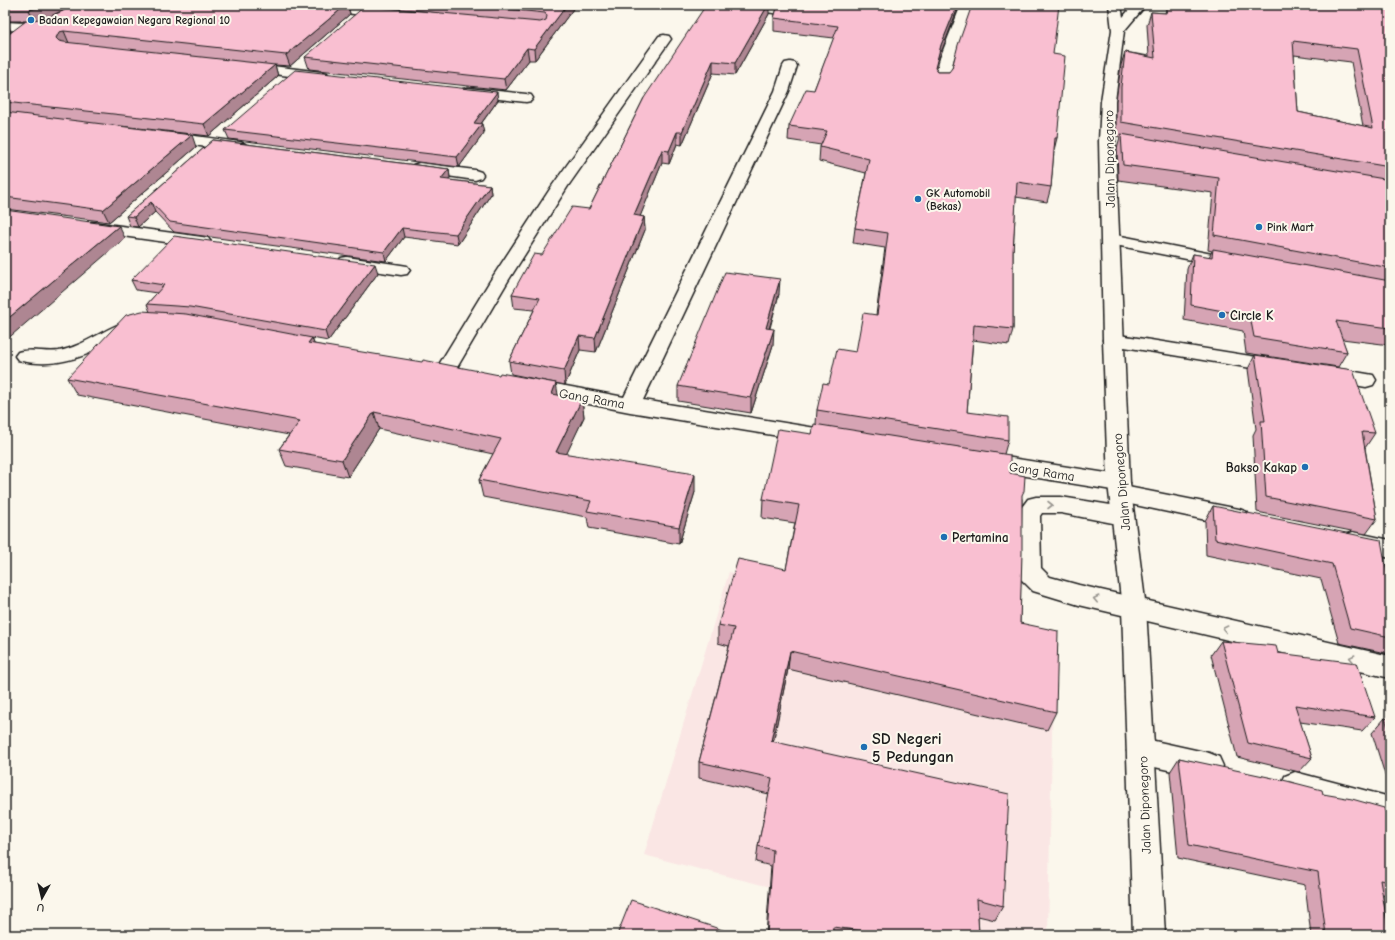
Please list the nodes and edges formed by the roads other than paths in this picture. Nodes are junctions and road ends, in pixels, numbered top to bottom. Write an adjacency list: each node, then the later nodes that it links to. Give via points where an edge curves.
1 (84, 5): 12 (street, via 61,21 36,28)
2 (309, 5): 7 (street)
3 (745, 5): 8 (street)
4 (967, 5): 21 (street)
5 (1115, 5): 13 (street, Jalan Diponegoro)
6 (1140, 5): 13 (street)
7 (364, 11): 9 (street); 10 (street)
8 (795, 12)
9 (402, 15)
10 (352, 21)
11 (5, 26): 12 (street)
12 (28, 27): 15 (street)
13 (1118, 30): 33 (street, Jalan Diponegoro, via 1108,101 1115,143)
14 (664, 39): 41 (street, via 560,186)
15 (11, 40)
16 (305, 62): 19 (street)
17 (232, 66): 19 (street)
18 (790, 66): 44 (street, via 782,91)
19 (294, 73): 20 (street); 22 (street)
20 (332, 77)
21 (941, 81)
22 (282, 83)
23 (456, 91): 24 (street)
24 (526, 98)
25 (224, 133): 27 (street)
26 (151, 136): 27 (street)
27 (213, 143): 28 (street); 29 (street)
28 (251, 148)
29 (201, 153)
30 (406, 167): 31 (street)
31 (475, 175)
32 (74, 224): 34 (street, via 119,225)
33 (1111, 239): 36 (street); 39 (street, Jalan Diponegoro)
34 (214, 244)
35 (331, 260): 37 (street)
36 (1240, 264)
37 (402, 270)
38 (147, 321): 40 (street, via 128,326 60,358)
39 (1113, 340): 42 (street); 47 (street, Jalan Diponegoro)
40 (24, 356)
41 (445, 371)
42 (1366, 380)
43 (507, 382): 44 (street, Gang Rama)
44 (630, 405): 45 (street, Gang Rama)
45 (843, 439)
46 (962, 458): 47 (street, Gang Rama)
47 (1121, 498): 48 (street); 51 (street, Jalan Diponegoro); 51 (street, one-way to 47, via 1079,596 1042,584 1029,570 1028,514 1036,505 1061,505)
48 (1259, 522)
49 (1336, 538): 50 (street)
50 (1390, 549)
51 (1134, 608): 52 (street, one-way to 51); 53 (street, Jalan Diponegoro)
52 (1390, 667)
53 (1141, 751): 54 (street); 57 (street, Jalan Diponegoro)
54 (1231, 770)
55 (1269, 778): 56 (street)
56 (1390, 811)
57 (1149, 935)

